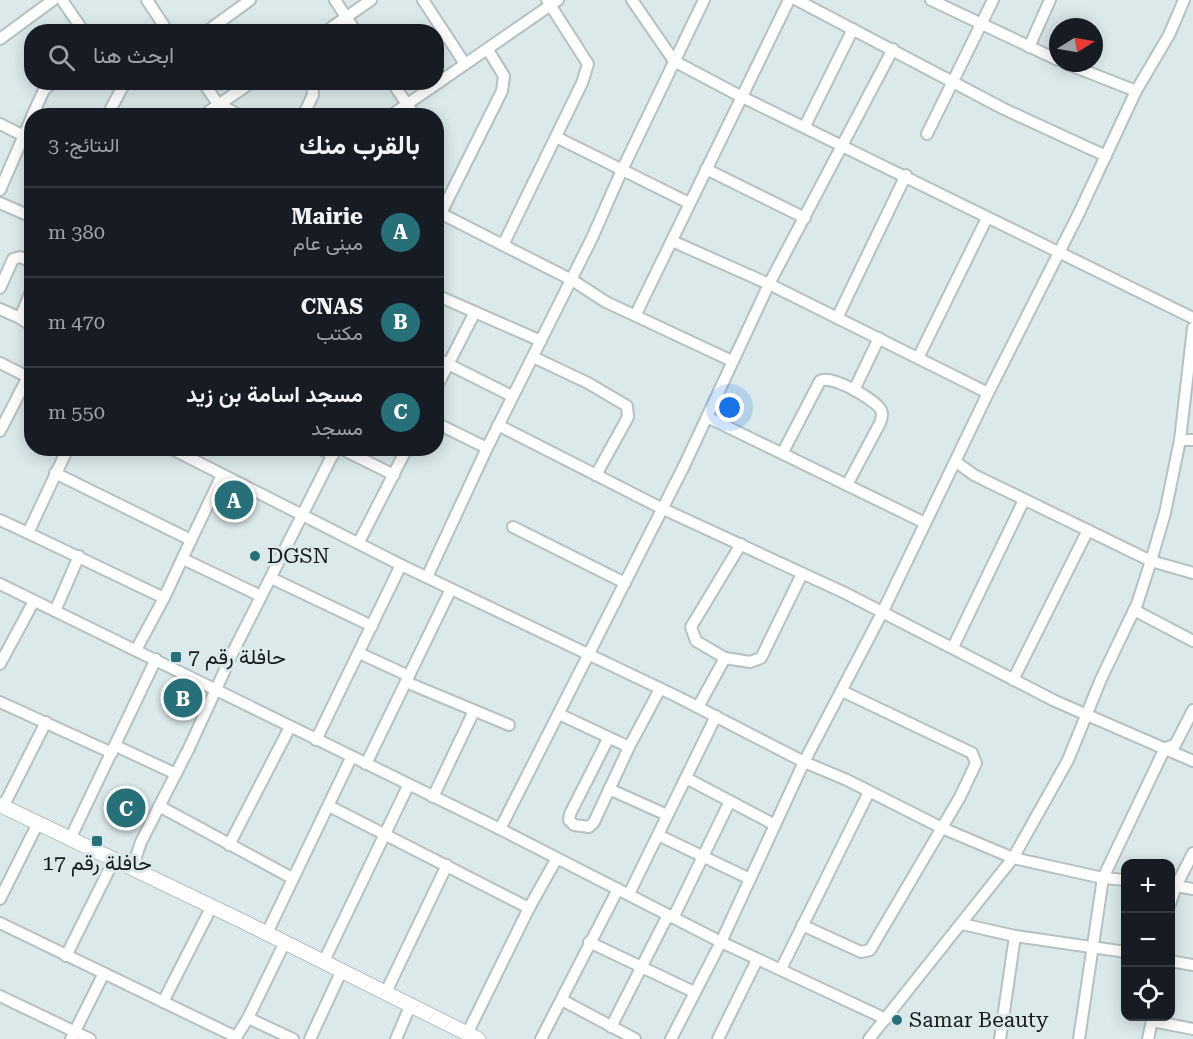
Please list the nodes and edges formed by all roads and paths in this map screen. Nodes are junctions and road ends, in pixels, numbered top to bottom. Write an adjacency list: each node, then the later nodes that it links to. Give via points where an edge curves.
1 (53, 0): 27 (street)
2 (63, 0): 19 (street)
3 (147, 0): 20 (street)
4 (250, 0): 21 (street)
5 (335, 0): 17 (street)
6 (371, 0): 17 (street)
7 (423, 0): 24 (street)
8 (633, 0): 32 (street)
9 (704, 0): 32 (street)
10 (789, 0): 45 (street)
11 (797, 0): 25 (street)
12 (931, 0): 18 (street)
13 (993, 0): 18 (street)
14 (1050, 0): 28 (street)
15 (1184, 0): 44 (street, via 1169,35)
16 (552, 2): 30 (street); 59 (street, via 588,64)
17 (346, 17): 22 (street); 23 (street)
18 (981, 23): 28 (street); 36 (street)
19 (79, 24)
20 (163, 24)
21 (217, 24)
22 (336, 24)
23 (351, 24)
24 (439, 24)
25 (853, 29): 29 (street); 56 (street)
26 (444, 32): 33 (street)
27 (0, 39)
28 (1029, 47): 31 (street)
29 (893, 49): 36 (street); 61 (street)
30 (488, 50): 33 (street); 67 (street, via 504,76 502,91)
31 (1049, 56)
32 (674, 61): 45 (street); 64 (street)
33 (465, 64): 35 (street)
34 (1088, 72): 44 (street)
35 (444, 78)
36 (953, 80): 57 (street); 62 (street, via 1004,109)
37 (44, 90): 48 (street)
38 (121, 90): 49 (street)
39 (208, 90): 46 (street)
40 (240, 90): 46 (street)
41 (313, 90): 52 (street)
42 (397, 90): 47 (street)
43 (427, 90): 47 (street)
44 (1136, 91): 62 (street)
45 (740, 96): 56 (street); 63 (street)
46 (218, 104): 50 (street); 51 (street)
47 (407, 104): 53 (street); 54 (street)
48 (36, 108)
49 (111, 108)
50 (213, 108)
51 (226, 108)
52 (307, 108)
53 (401, 108)
54 (410, 108)
55 (0, 124): 58 (street)
56 (805, 126): 61 (street)
57 (927, 134)
58 (24, 136)
59 (556, 137): 64 (street); 75 (street)
60 (24, 144): 66 (street)
61 (842, 146): 65 (street); 72 (street)
62 (1106, 156): 76 (street)
63 (706, 169): 69 (street); 72 (street)
64 (622, 170): 69 (street); 78 (street)
65 (906, 175): 73 (street); 87 (street)
66 (0, 190)
67 (444, 202)
68 (0, 203): 70 (street)
69 (689, 203): 74 (street)
70 (24, 214)
71 (444, 215): 75 (street)
72 (805, 218): 79 (street)
73 (987, 218): 76 (street); 94 (street)
74 (672, 241): 79 (street); 85 (street)
75 (503, 245): 78 (street)
76 (1060, 250): 88 (street); 104 (street)
77 (24, 259): 80 (street, via 13,259)
78 (572, 280): 85 (street, via 606,302); 92 (street)
79 (769, 284): 87 (street); 95 (street)
80 (0, 288)
81 (444, 298): 84 (street)
82 (24, 308): 86 (street)
83 (0, 309): 86 (street)
84 (475, 312): 92 (street); 98 (street)
85 (636, 314): 95 (street)
86 (20, 318): 89 (street)
87 (837, 318): 91 (street)
88 (1193, 318)
89 (24, 321)
90 (1193, 328): 101 (street)
91 (879, 338): 94 (street); 103 (street)
92 (541, 341): 93 (street)
93 (533, 357): 105 (street); 123 (street, via 627,406 628,417)
94 (918, 358): 104 (street)
95 (732, 361): 106 (street)
96 (444, 362): 98 (street)
97 (0, 363): 100 (street)
98 (448, 364): 99 (street); 105 (street)
99 (444, 372)
100 (24, 373)
101 (1190, 382): 110 (street)
102 (24, 386): 109 (street)
103 (854, 390): 113 (street, via 829,378 820,381); 124 (street, via 883,413)
104 (988, 393): 119 (street)
105 (512, 396): 107 (street)
106 (707, 417): 113 (street); 126 (street)
107 (498, 425): 112 (street); 123 (street)
108 (444, 427): 112 (street)
109 (0, 431)
110 (1180, 440): 111 (street); 138 (street)
111 (1193, 440)
112 (487, 448): 142 (street)
113 (783, 452): 124 (street)
114 (64, 456): 120 (street)
115 (191, 456): 121 (street)
116 (333, 456): 127 (street)
117 (348, 456): 122 (street)
118 (403, 456): 122 (street)
119 (957, 462): 125 (street); 129 (street)
120 (55, 473): 132 (street); 133 (street)
121 (222, 475): 127 (street); 133 (street)
122 (394, 475): 134 (street)
123 (596, 475): 126 (street)
124 (847, 485): 129 (street)
125 (1024, 500): 131 (street); 155 (street)
126 (661, 508): 135 (street); 144 (street)
127 (302, 514): 134 (street); 143 (street)
128 (0, 520): 132 (street)
129 (925, 522): 152 (street)
130 (513, 527): 144 (street)
131 (1088, 530): 138 (street); 163 (street)
132 (28, 533): 136 (street)
133 (191, 540): 137 (street)
134 (359, 542): 139 (street)
135 (741, 544): 141 (street); 159 (street, via 692,627 696,641)
136 (79, 556): 148 (street); 151 (street)
137 (183, 560): 147 (street); 148 (street)
138 (1151, 561): 140 (street); 150 (street)
139 (401, 565): 142 (street); 153 (street)
140 (1193, 573)
141 (802, 574): 152 (street); 159 (street, via 761,658 750,662)
142 (427, 577): 146 (street)
143 (271, 578): 147 (street); 153 (street)
144 (624, 583): 158 (street)
145 (0, 584): 149 (street)
146 (451, 589): 158 (street); 162 (street)
147 (261, 596): 165 (street)
148 (164, 598): 156 (street)
149 (34, 601): 151 (street); 161 (street)
150 (1134, 609): 154 (street); 172 (street)
151 (55, 610): 156 (street)
152 (882, 613): 155 (street); 166 (street)
153 (372, 626): 157 (street)
154 (1193, 641)
155 (953, 647): 163 (street)
156 (136, 650): 160 (street)
157 (359, 652): 162 (street); 178 (street)
158 (587, 654): 164 (street); 171 (street)
159 (725, 658): 168 (street)
160 (156, 659): 165 (street); 181 (street)
161 (0, 664)
162 (408, 679): 170 (street); 185 (street)
163 (1013, 680): 172 (street)
164 (660, 689): 168 (street); 179 (street)
165 (216, 690): 176 (street); 186 (street)
166 (842, 691): 184 (street); 199 (street, via 975,756 976,763)
167 (0, 702): 174 (street)
168 (698, 707): 173 (street)
169 (1193, 710): 180 (street, via 1175,745)
170 (474, 711): 175 (street); 191 (street)
171 (559, 714): 177 (street); 200 (street)
172 (1086, 715): 180 (street); 208 (street, via 1068,760)
173 (716, 716): 184 (street); 187 (street)
174 (46, 722): 181 (street); 193 (street)
175 (509, 725)
176 (290, 727): 178 (street); 204 (street)
177 (608, 739): 179 (street); 189 (street, via 569,820 574,825 589,827)
178 (316, 740): 182 (street)
179 (629, 747): 189 (street)
180 (1165, 748): 183 (street); 213 (street)
181 (114, 750): 186 (street); 203 (street)
182 (351, 758): 185 (street); 195 (street)
183 (1193, 761)
184 (804, 762): 190 (street); 198 (street)
185 (366, 764): 188 (street)
186 (176, 774): 194 (street)
187 (686, 778): 192 (street); 196 (street)
188 (408, 786): 191 (street); 201 (street)
189 (609, 789): 196 (street)
190 (869, 792): 199 (street); 227 (street)
191 (433, 797): 200 (street)
192 (730, 801): 198 (street); 206 (street)
193 (2, 806): 197 (street)
194 (159, 806): 204 (street); 211 (street)
195 (330, 806): 201 (street); 212 (street)
196 (667, 815): 202 (street)
197 (38, 823): 203 (street); 221 (street)
198 (775, 825): 214 (street)
199 (942, 828): 208 (street); 227 (street, via 870,950 861,952)
200 (500, 829): 207 (street)
201 (384, 834): 210 (street); 237 (street)
202 (658, 835): 206 (street); 220 (street)
203 (70, 839): 209 (street)
204 (229, 845): 212 (street)
205 (1193, 853): 216 (street)
206 (702, 857): 214 (street); 224 (street)
207 (557, 858): 218 (street); 223 (street)
208 (1013, 858): 213 (street); 226 (street)
209 (114, 860): 211 (street); 235 (street)
210 (447, 865): 223 (street); 244 (street)
211 (132, 869): 222 (street)
212 (292, 878): 228 (street)
213 (1103, 878): 215 (street); 233 (street)
214 (750, 879): 232 (street)
215 (1121, 880)
216 (1175, 882)
217 (1175, 885): 219 (street)
218 (618, 889): 220 (street); 231 (street)
219 (1193, 889)
220 (629, 894): 224 (street)
221 (0, 899)
222 (212, 906): 228 (street); 248 (street)
223 (529, 908): 257 (street)
224 (670, 916): 232 (street); 240 (street)
225 (0, 923): 235 (street)
226 (962, 924): 229 (street); 251 (street)
227 (802, 925): 241 (street)
228 (267, 933): 230 (street)
229 (1016, 936): 233 (street); 268 (street)
230 (285, 942): 237 (street); 250 (street)
231 (589, 942): 240 (street); 247 (street)
232 (720, 942): 236 (street); 245 (street)
233 (1093, 946): 234 (street); 269 (street)
234 (1121, 951)
235 (66, 956): 243 (street)
236 (757, 960): 241 (street); 266 (street)
237 (324, 961): 242 (street)
238 (1175, 961): 239 (street)
239 (1193, 966)
240 (641, 968): 245 (street); 254 (street)
241 (781, 969): 251 (street)
242 (342, 970): 244 (street); 261 (street)
243 (104, 973): 248 (street); 256 (street)
244 (386, 992): 249 (street)
245 (694, 992): 265 (street)
246 (0, 996): 256 (street)
247 (562, 1000): 254 (street); 263 (street)
248 (163, 1002): 258 (street)
249 (411, 1004): 257 (street); 262 (street)
250 (248, 1018): 258 (street); 260 (street)
251 (886, 1019): 267 (street)
252 (1152, 1021): 270 (street)
253 (1161, 1021): 255 (street)
254 (611, 1027): 264 (street)
255 (1193, 1029)
256 (72, 1035): 259 (street)
257 (472, 1036)
258 (236, 1038)
259 (90, 1039)
260 (293, 1039)
261 (310, 1039)
262 (396, 1039)
263 (542, 1039)
264 (634, 1039)
265 (671, 1039)
266 (718, 1039)
267 (869, 1039)
268 (1000, 1039)
269 (1079, 1039)
270 (1148, 1039)

